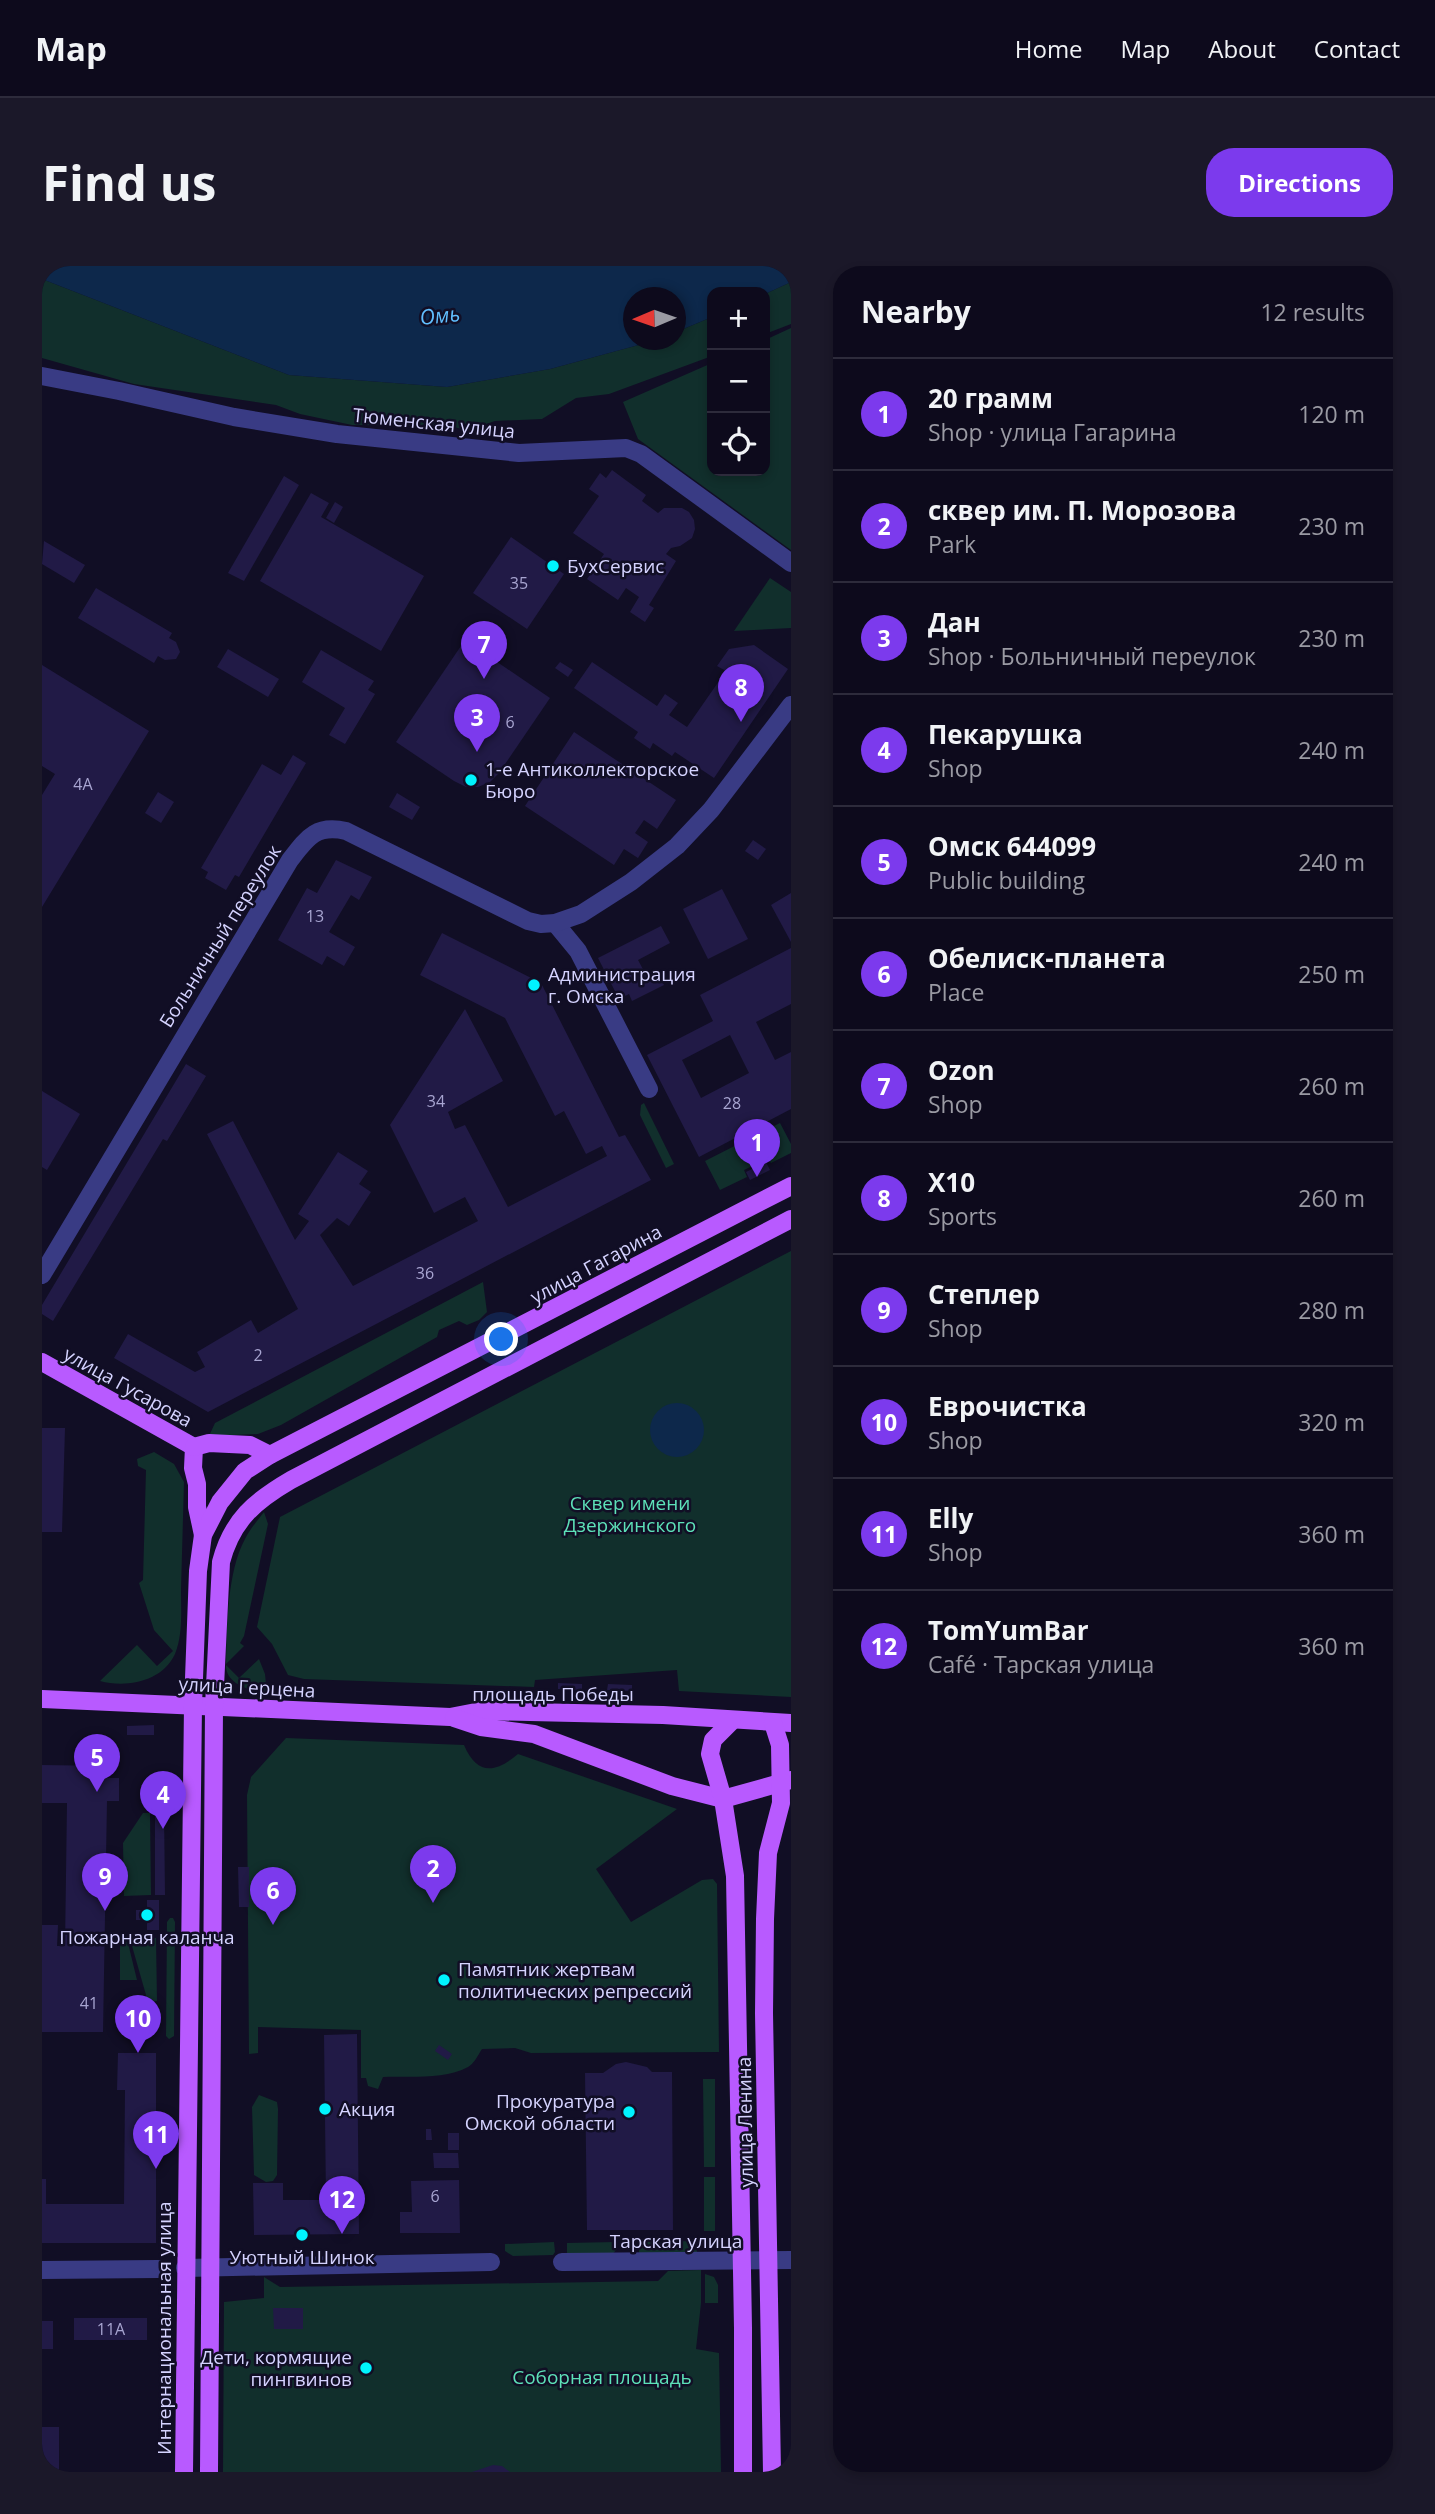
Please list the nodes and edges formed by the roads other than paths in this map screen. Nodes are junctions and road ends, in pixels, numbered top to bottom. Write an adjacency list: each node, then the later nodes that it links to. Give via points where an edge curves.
1 (42, 376): 2 (street, Тюменская улица, via 337,435 519,453 625,448 641,454)
2 (791, 563)
3 (791, 705): 4 (street, via 711,810 677,846 592,907)
4 (555, 923): 5 (street, via 578,951); 8 (street, Больничный переулок, via 528,921 346,831 330,828 316,832 290,860)
5 (649, 1089)
6 (791, 1186): 9 (main road, улица Гагарина)
7 (791, 1219): 10 (main road)
8 (42, 1275)
9 (543, 1315): 10 (main road); 13 (main road, улица Гагарина)
10 (556, 1341): 18 (main road, via 328,1460 262,1497 246,1513 226,1544 221,1562)
11 (42, 1362): 12 (main road, улица Гусарова)
12 (194, 1447): 13 (main road, via 250,1445); 15 (main road)
13 (270, 1455): 14 (main road, улица Гагарина)
14 (237, 1480): 15 (main road, Интернациональная улица)
15 (203, 1535): 17 (main road, Интернациональная улица)
16 (42, 1699): 17 (main road, улица Герцена)
17 (192, 1705): 18 (main road, улица Герцена); 33 (main road, Интернациональная улица)
18 (214, 1707): 19 (main road, улица Герцена); 31 (main road)
19 (450, 1717): 21 (main road, площадь Победы, via 481,1711 663,1716); 23 (main road, площадь Победы, via 481,1727 534,1734 672,1786)
20 (782, 1723): 21 (main road, площадь Победы); 22 (main road, площадь Победы)
21 (727, 1726): 23 (main road, via 713,1740 710,1754)
22 (786, 1782): 23 (main road, площадь Победы); 24 (main road, улица Ленина, via 766,1879)
23 (723, 1799): 25 (main road, улица Ленина, via 737,1917)
24 (765, 2057): 25 (main road); 28 (main road, улица Ленина)
25 (739, 2058): 27 (main road, улица Ленина)
26 (791, 2260): 28 (street, Тарская улица)
27 (742, 2261): 28 (street, Тарская улица); 30 (street, Тарская улица); 37 (main road, улица Ленина)
28 (769, 2261): 38 (main road, улица Ленина)
29 (491, 2262): 31 (street)
30 (562, 2262)
31 (211, 2268): 33 (street); 36 (main road)
32 (158, 2269): 34 (street)
33 (185, 2269): 35 (main road, Интернациональная улица)
34 (42, 2270)
35 (184, 2472)
36 (209, 2472)
37 (743, 2472)
38 (772, 2472)

